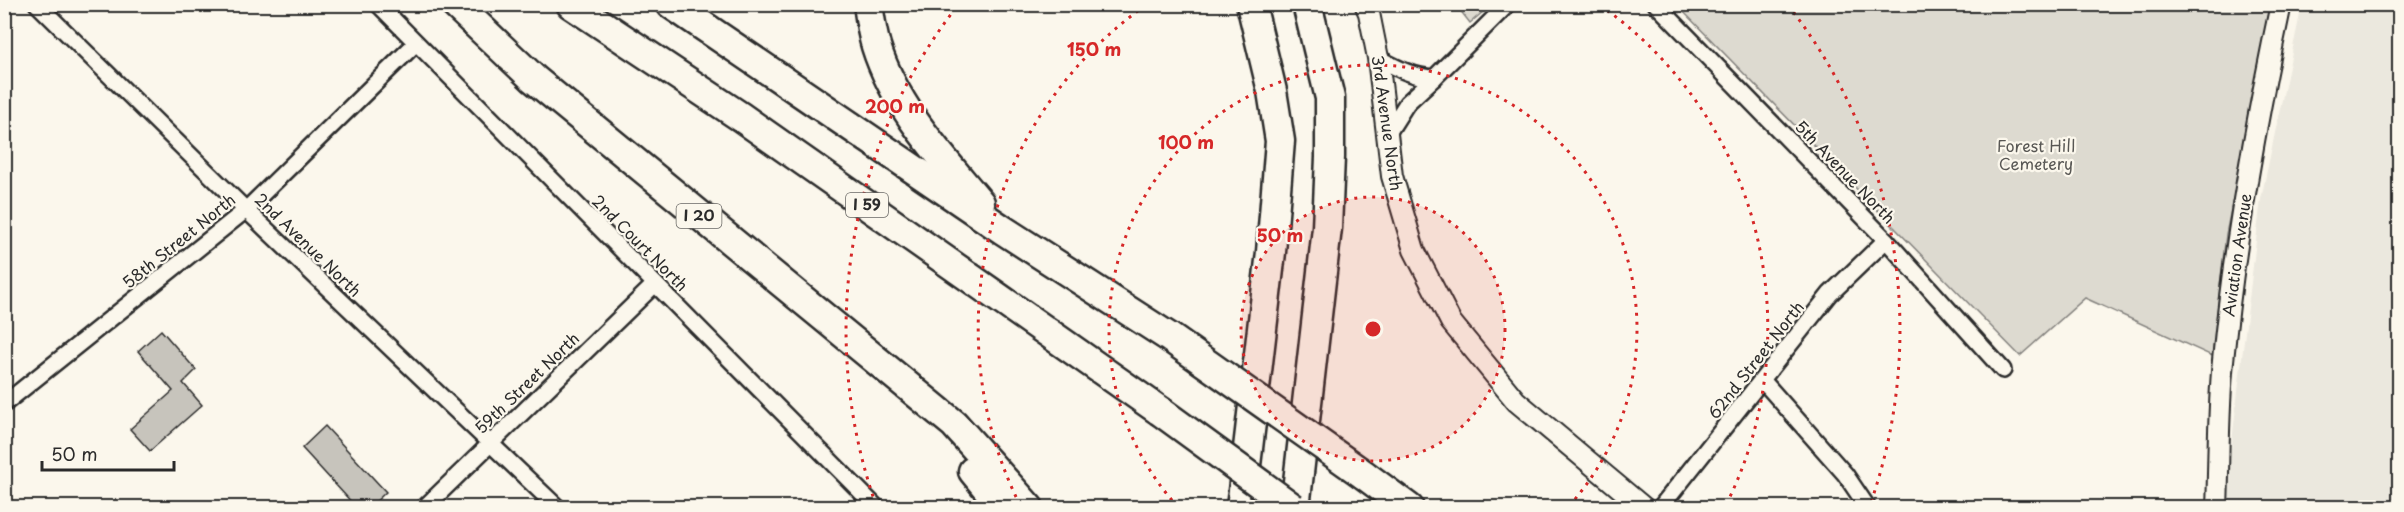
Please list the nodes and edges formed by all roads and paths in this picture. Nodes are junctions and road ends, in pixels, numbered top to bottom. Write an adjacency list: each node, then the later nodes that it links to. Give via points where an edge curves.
1 (37, 4): 17 (street, 2nd Avenue North)
2 (378, 4): 13 (street, 2nd Court North)
3 (456, 4): 22 (highway, I 20, via 534,79)
4 (570, 4): 32 (highway, I 59, bridge, via 741,117)
5 (671, 4): 18 (highway)
6 (868, 4): 18 (highway, via 876,46 918,129)
7 (1251, 4): 31 (highway, via 1266,59 1280,141 1271,252)
8 (1307, 4): 32 (highway, via 1330,98 1330,158 1327,228)
9 (1365, 4): 14 (street, 3rd Avenue North)
10 (1508, 4): 15 (street)
11 (1656, 4): 19 (street, 5th Avenue North)
12 (2281, 4): 37 (street, Aviation Avenue, via 2258,116 2223,362)
13 (416, 42): 17 (street, 58th Street North); 20 (street, 2nd Court North)
14 (1378, 58): 15 (street, via 1406,73); 16 (street, 3rd Avenue North)
15 (1434, 78): 16 (street, via 1407,103)
16 (1388, 133): 34 (street, 3rd Avenue North, via 1392,176 1414,250 1451,322 1516,401)
17 (246, 210): 24 (street, 58th Street North); 25 (street, 2nd Avenue North)
18 (1003, 230): 33 (highway, bridge, via 1169,337)
19 (1886, 240): 21 (street, 5th Avenue North); 23 (street, 62nd Street North, via 1830,294)
20 (655, 284): 25 (street, 59th Street North); 28 (street, 2nd Court North)
21 (2003, 370)
22 (891, 373): 29 (highway); 30 (highway, I 20, via 954,424)
23 (1762, 381): 35 (street, 62nd Street North); 36 (street, via 1845,474)
24 (4, 404)
25 (491, 443): 26 (street, 59th Street North); 27 (street, 2nd Avenue North)
26 (424, 507)
27 (558, 507)
28 (877, 507)
29 (1000, 507)
30 (1029, 507)
31 (1240, 507)
32 (1294, 507)
33 (1409, 507)
34 (1644, 507)
35 (1660, 507)
36 (1868, 507)
37 (2217, 507)

